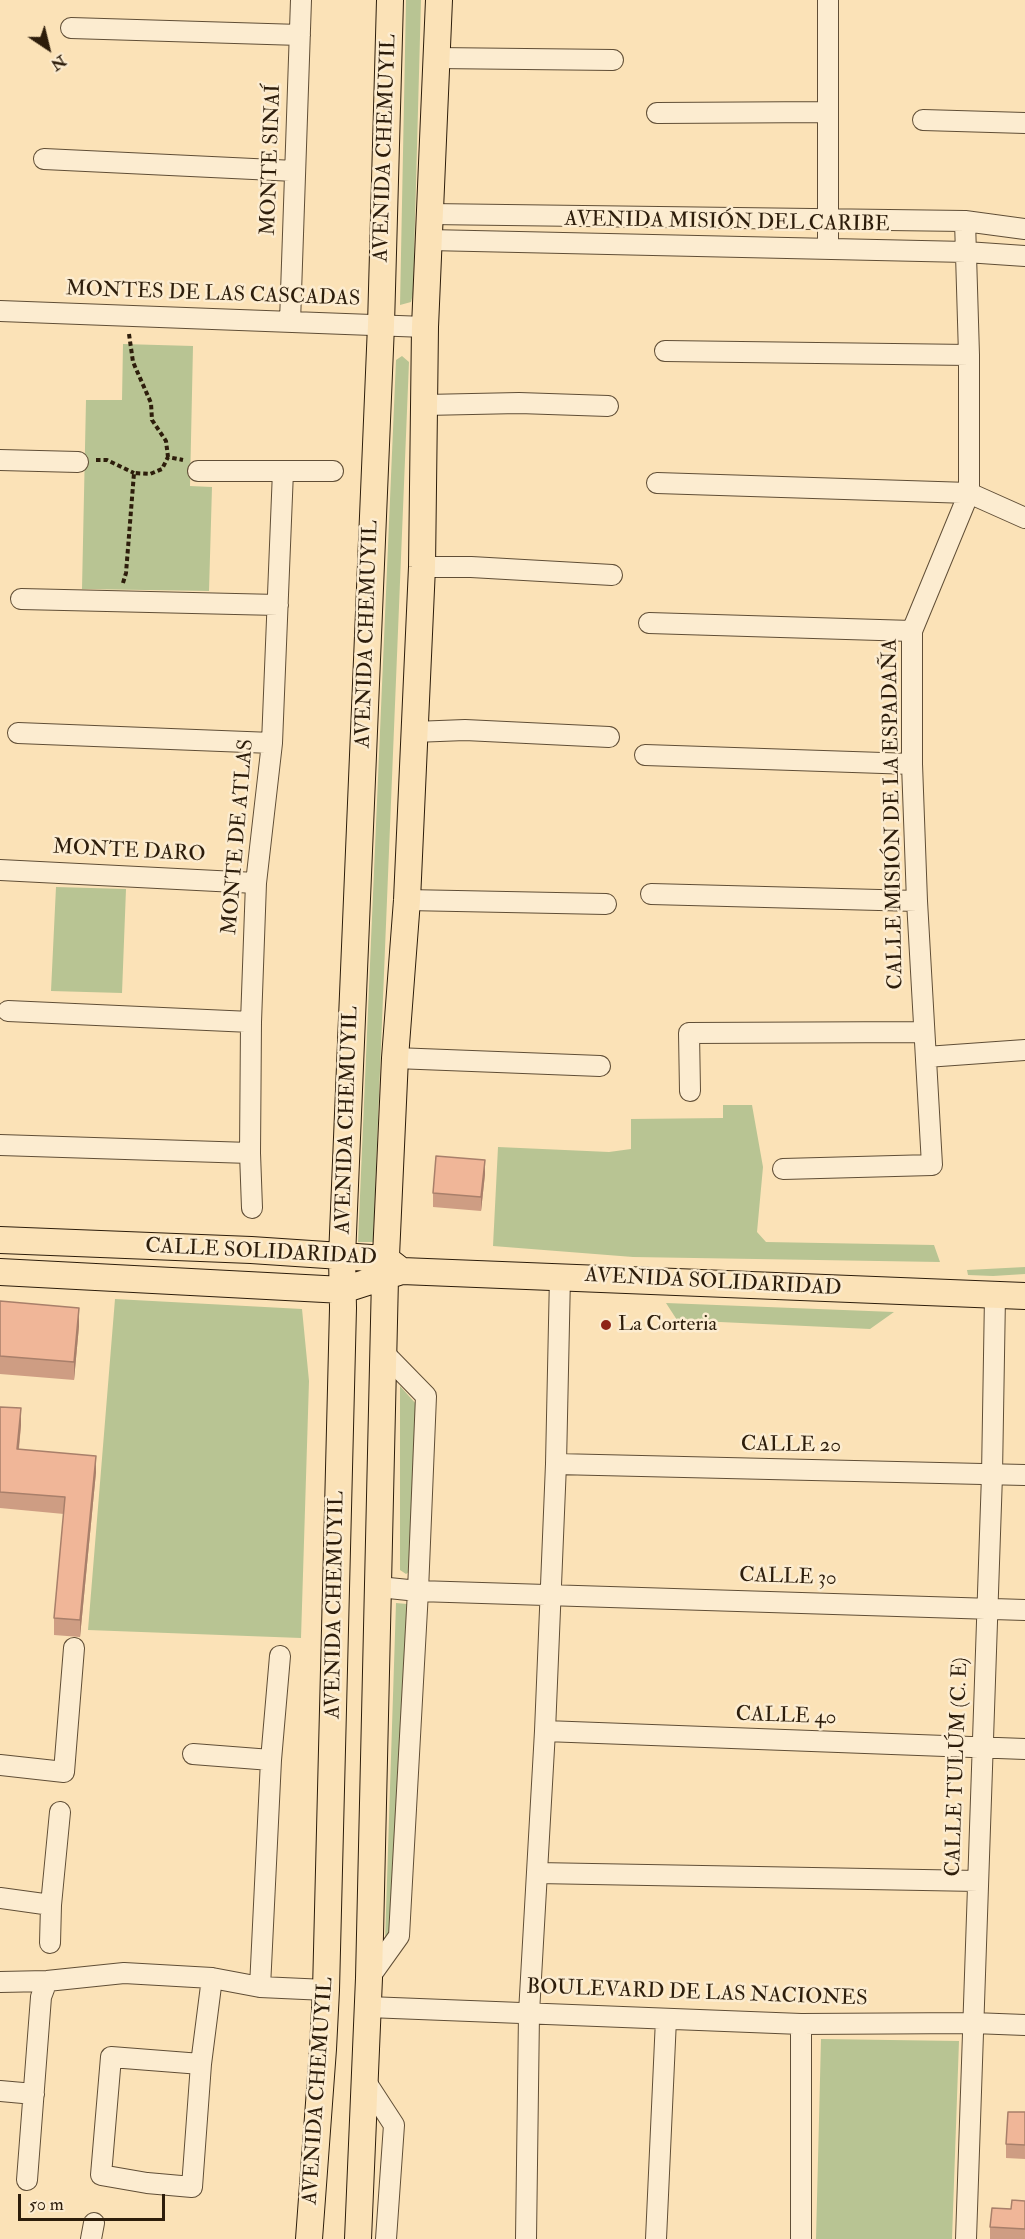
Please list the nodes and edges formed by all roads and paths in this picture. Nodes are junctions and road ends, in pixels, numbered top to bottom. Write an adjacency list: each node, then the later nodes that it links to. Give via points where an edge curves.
1 (301, 0): 6 (street, MONTE SINAÍ)
2 (390, 0): 26 (main road, AVENIDA CHEMUYIL)
3 (439, 0): 7 (main road, AVENIDA CHEMUYIL)
4 (828, 0): 9 (street)
5 (70, 28): 6 (street)
6 (300, 35): 14 (street, MONTE SINAÍ)
7 (437, 58): 8 (street); 15 (main road, AVENIDA CHEMUYIL)
8 (613, 60)
9 (828, 112): 10 (street); 16 (street)
10 (657, 113)
11 (923, 120): 12 (street)
12 (1025, 123)
13 (44, 159): 14 (street)
14 (295, 171): 25 (street, MONTE SINAÍ)
15 (430, 214): 16 (street, AVENIDA MISIÓN DEL CARIBE); 19 (main road, AVENIDA CHEMUYIL)
16 (828, 219): 17 (street, AVENIDA MISIÓN DEL CARIBE); 20 (street)
17 (965, 221): 18 (street, AVENIDA MISIÓN DEL CARIBE); 21 (street, CALLE MISIÓN DE LA ESPADAÑA)
18 (1025, 229)
19 (429, 240): 20 (street, AVENIDA MISIÓN DEL CARIBE); 27 (main road, AVENIDA CHEMUYIL)
20 (828, 249): 21 (street, AVENIDA MISIÓN DEL CARIBE)
21 (966, 252): 22 (street, AVENIDA MISIÓN DEL CARIBE); 29 (street, CALLE MISIÓN DE LA ESPADAÑA)
22 (1025, 256)
23 (0, 311): 24 (street, MONTES DE LAS CASCADAS)
24 (126, 316): 25 (street, MONTES DE LAS CASCADAS); 32 (path, via 133,362 151,403 152,420 166,441)
25 (290, 322): 26 (street, MONTES DE LAS CASCADAS)
26 (381, 325): 27 (street, MONTES DE LAS CASCADAS); 74 (main road, AVENIDA CHEMUYIL)
27 (425, 327): 30 (main road, AVENIDA CHEMUYIL)
28 (665, 351): 29 (street)
29 (969, 356): 40 (street, CALLE MISIÓN DE LA ESPADAÑA)
30 (425, 405): 31 (street); 42 (main road, AVENIDA CHEMUYIL)
31 (608, 406)
32 (168, 457): 35 (path, via 180,458); 38 (path, via 162,469 150,474)
33 (0, 460): 34 (street)
34 (78, 462): 38 (path, via 107,460)
35 (198, 471): 36 (street)
36 (283, 471): 37 (street); 46 (street, MONTE DE ATLAS)
37 (333, 471)
38 (134, 473): 45 (path, via 126,573)
39 (657, 483): 40 (street)
40 (969, 493): 41 (street); 48 (street, CALLE MISIÓN DE LA ESPADAÑA)
41 (1025, 518)
42 (422, 567): 43 (street); 49 (main road, AVENIDA CHEMUYIL)
43 (612, 575)
44 (21, 599): 45 (street)
45 (117, 601): 46 (street)
46 (278, 605): 52 (street, MONTE DE ATLAS)
47 (650, 623): 48 (street)
48 (912, 631): 54 (street, CALLE MISIÓN DE LA ESPADAÑA)
49 (414, 732): 51 (street, via 465,730); 58 (main road, AVENIDA CHEMUYIL)
50 (18, 733): 52 (street)
51 (609, 737)
52 (272, 743): 56 (street, MONTE DE ATLAS)
53 (645, 755): 54 (street)
54 (912, 764): 59 (street, CALLE MISIÓN DE LA ESPADAÑA)
55 (0, 870): 56 (street, MONTE DARO)
56 (256, 883): 62 (street, MONTE DE ATLAS)
57 (651, 894): 59 (street)
58 (407, 900): 60 (street); 66 (main road, AVENIDA CHEMUYIL)
59 (917, 901): 63 (street, CALLE MISIÓN DE LA ESPADAÑA)
60 (606, 904)
61 (8, 1011): 62 (street)
62 (251, 1023): 70 (street, MONTE DE ATLAS)
63 (924, 1032): 65 (street, CALLE MISIÓN DE LA ESPADAÑA); 68 (street, via 689,1033)
64 (1025, 1050): 65 (street)
65 (926, 1057): 71 (street, CALLE MISIÓN DE LA ESPADAÑA, via 932,1165)
66 (395, 1058): 67 (street); 75 (main road, AVENIDA CHEMUYIL)
67 (600, 1065)
68 (690, 1090)
69 (0, 1145): 70 (street)
70 (250, 1153): 72 (street, MONTE DE ATLAS)
71 (783, 1169)
72 (252, 1208)
73 (0, 1240): 74 (main road, CALLE SOLIDARIDAD)
74 (342, 1257): 75 (main road, CALLE SOLIDARIDAD); 78 (main road, AVENIDA CHEMUYIL)
75 (391, 1270): 77 (main road, AVENIDA SOLIDARIDAD); 78 (main road, CALLE SOLIDARIDAD); 81 (main road, AVENIDA CHEMUYIL)
76 (0, 1272): 78 (main road, CALLE SOLIDARIDAD)
77 (560, 1276): 79 (main road, AVENIDA SOLIDARIDAD); 82 (street)
78 (343, 1290): 109 (main road, AVENIDA CHEMUYIL)
79 (994, 1296): 80 (main road, AVENIDA SOLIDARIDAD); 83 (street, CALLE TULÚM (C. E))
80 (1025, 1296)
81 (383, 1352): 85 (main road, AVENIDA CHEMUYIL); 86 (street, via 426,1396)
82 (556, 1464): 83 (street, CALLE 20); 87 (street)
83 (992, 1474): 84 (street, CALLE 20); 88 (street, CALLE TULÚM (C. E))
84 (1025, 1475)
85 (379, 1587): 86 (street, CALLE 30); 105 (main road, AVENIDA CHEMUYIL)
86 (418, 1590): 87 (street, CALLE 30); 105 (street, via 399,1936)
87 (549, 1594): 88 (street, CALLE 30); 92 (street)
88 (988, 1609): 89 (street, CALLE 30); 93 (street, CALLE TULÚM (C. E))
89 (1025, 1610)
90 (74, 1648): 97 (street, via 64,1772)
91 (280, 1656): 96 (street)
92 (544, 1731): 93 (street, CALLE 40); 99 (street)
93 (983, 1749): 94 (street, CALLE 40); 100 (street, CALLE TULÚM (C. E))
94 (1025, 1749)
95 (193, 1754): 96 (street)
96 (271, 1760): 108 (street)
97 (0, 1765)
98 (60, 1812): 102 (street)
99 (537, 1873): 100 (street); 111 (street)
100 (978, 1881): 113 (street, CALLE TULÚM (C. E))
101 (0, 1898): 102 (street)
102 (51, 1905): 103 (street)
103 (50, 1943)
104 (212, 1978): 106 (street, via 124,1973); 108 (street); 116 (street)
105 (369, 1978): 110 (main road, AVENIDA CHEMUYIL)
106 (47, 1981): 107 (street); 119 (street, via 41,1997)
107 (0, 1982)
108 (260, 1986): 109 (street)
109 (326, 1990): 121 (main road, AVENIDA CHEMUYIL)
110 (368, 2007): 111 (street, BOULEVARD DE LAS NACIONES); 117 (main road, AVENIDA CHEMUYIL)
111 (529, 2013): 112 (street, BOULEVARD DE LAS NACIONES); 124 (street)
112 (666, 2019): 114 (street, BOULEVARD DE LAS NACIONES); 125 (street)
113 (973, 2023): 114 (street, BOULEVARD DE LAS NACIONES); 115 (street, BOULEVARD DE LAS NACIONES); 127 (street, CALLE TULÚM (C. E))
114 (801, 2024): 126 (street)
115 (1025, 2025)
116 (201, 2064): 116 (street, via 111,2057 101,2175 192,2187)
117 (366, 2082): 122 (main road, AVENIDA CHEMUYIL); 123 (street, via 394,2125)
118 (0, 2091): 119 (street)
119 (34, 2094): 120 (street)
120 (27, 2180)
121 (309, 2239)
122 (358, 2239)
123 (386, 2239)
124 (526, 2239)
125 (656, 2239)
126 (801, 2239)
127 (966, 2239)

